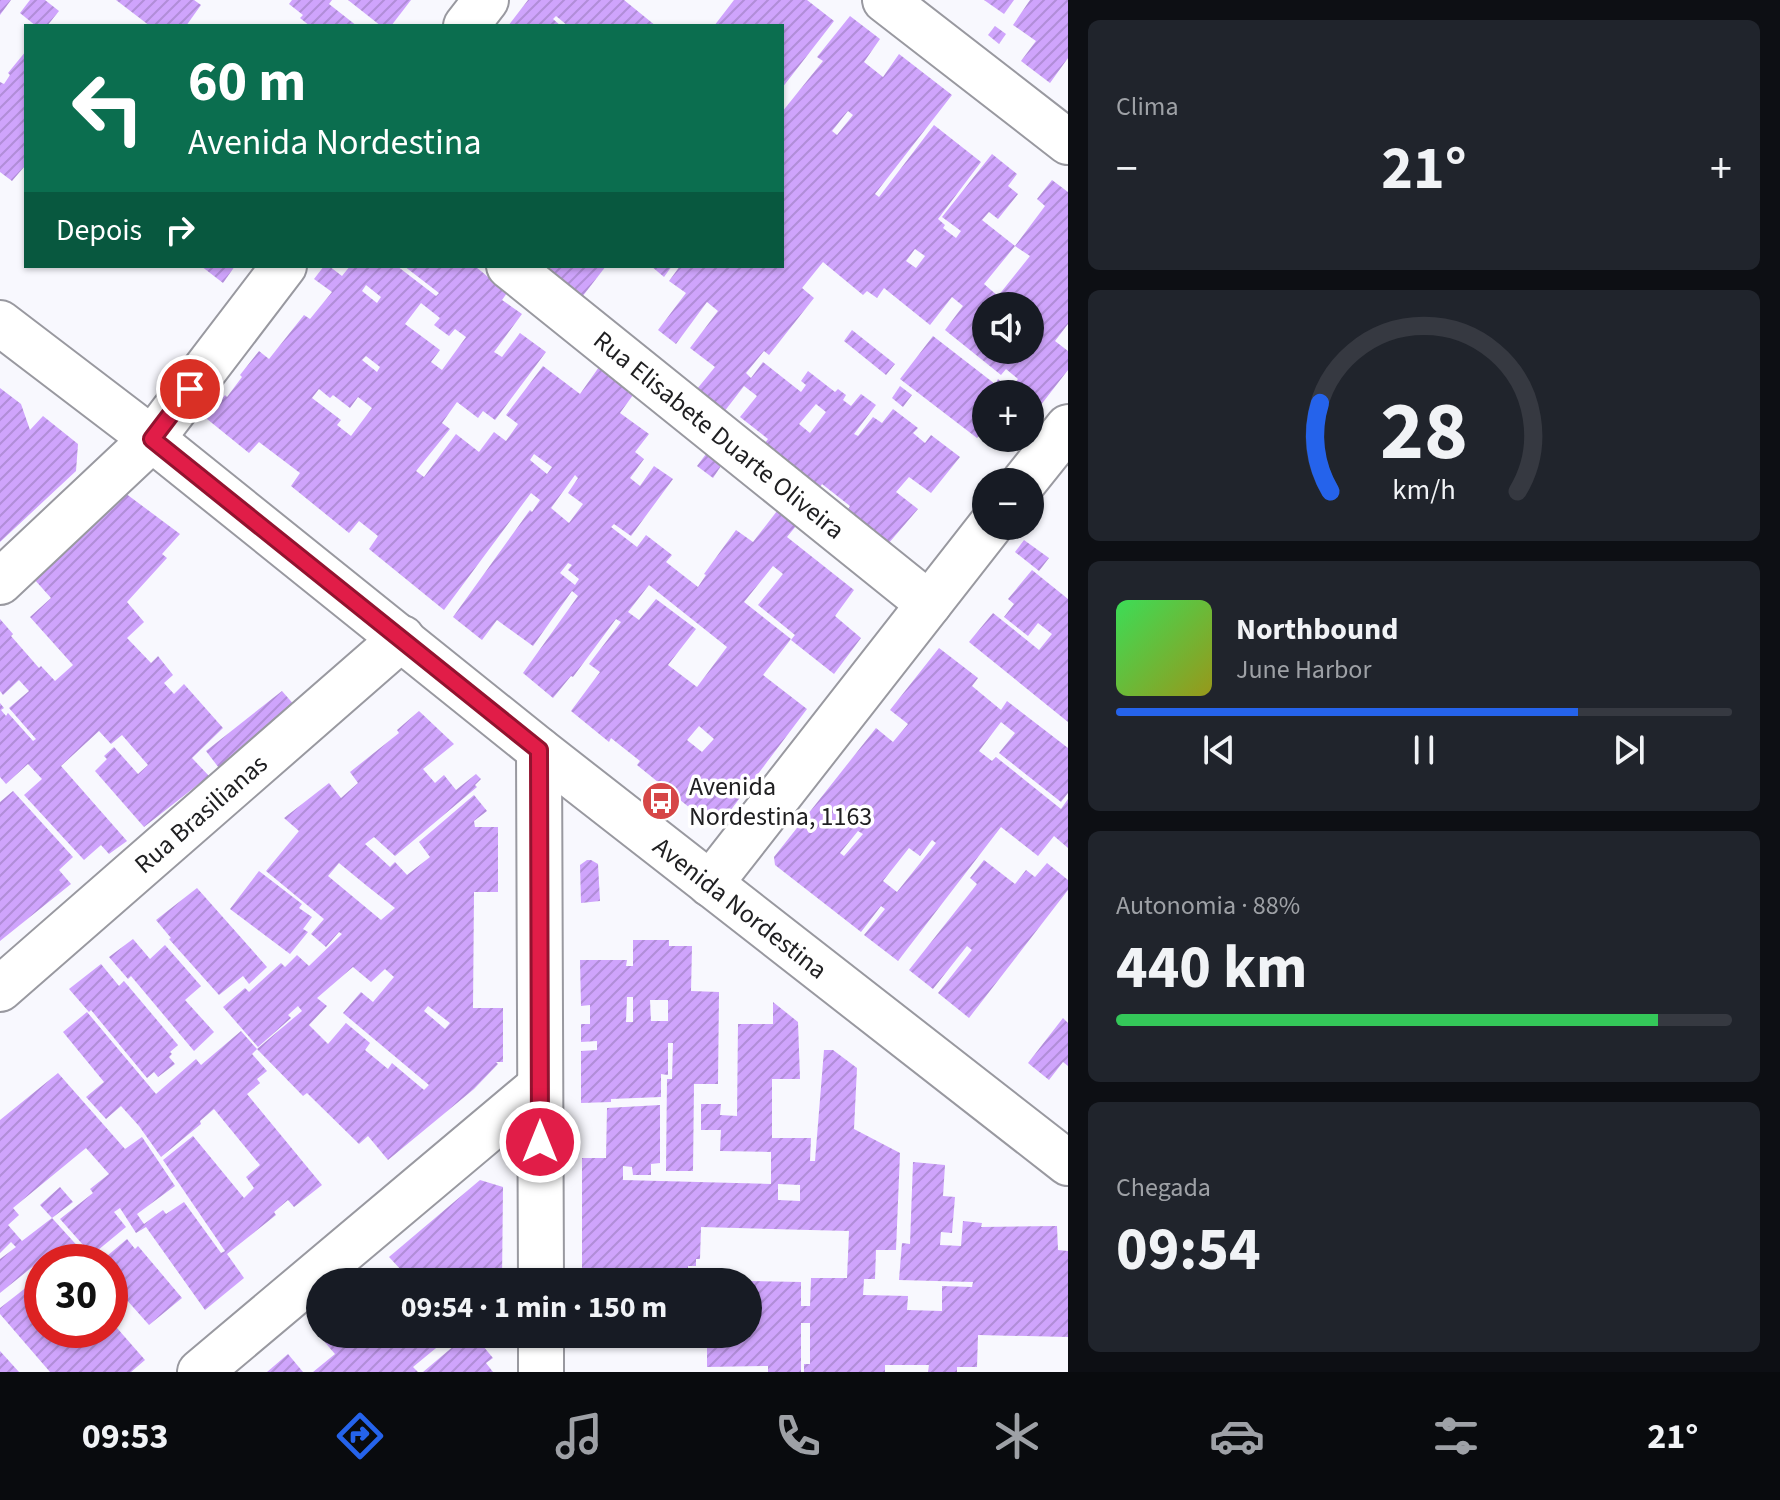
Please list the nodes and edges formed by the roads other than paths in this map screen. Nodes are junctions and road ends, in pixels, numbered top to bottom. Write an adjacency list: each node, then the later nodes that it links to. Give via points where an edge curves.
1 (486, 0): 3 (street)
2 (885, 0): 4 (street)
3 (468, 24)
4 (1068, 142)
5 (282, 268): 9 (street)
6 (511, 268): 13 (street, Rua Elisabete Duarte Oliveira)
7 (0, 323): 9 (street, Avenida Nordestina)
8 (1068, 427): 10 (street)
9 (152, 439): 12 (street); 14 (street, Avenida Nordestina)
10 (1035, 468)
11 (979, 540): 13 (street)
12 (0, 582)
13 (929, 604): 16 (street)
14 (402, 638): 15 (street, Avenida Nordestina); 17 (street, Rua Brasilianas)
15 (539, 750): 16 (street, Avenida Nordestina); 18 (street)
16 (710, 884): 19 (street, Avenida Nordestina)
17 (0, 989)
18 (540, 1086): 20 (street); 22 (street)
19 (1068, 1163)
20 (541, 1268)
21 (541, 1348): 23 (street)
22 (200, 1372)
23 (541, 1372)

